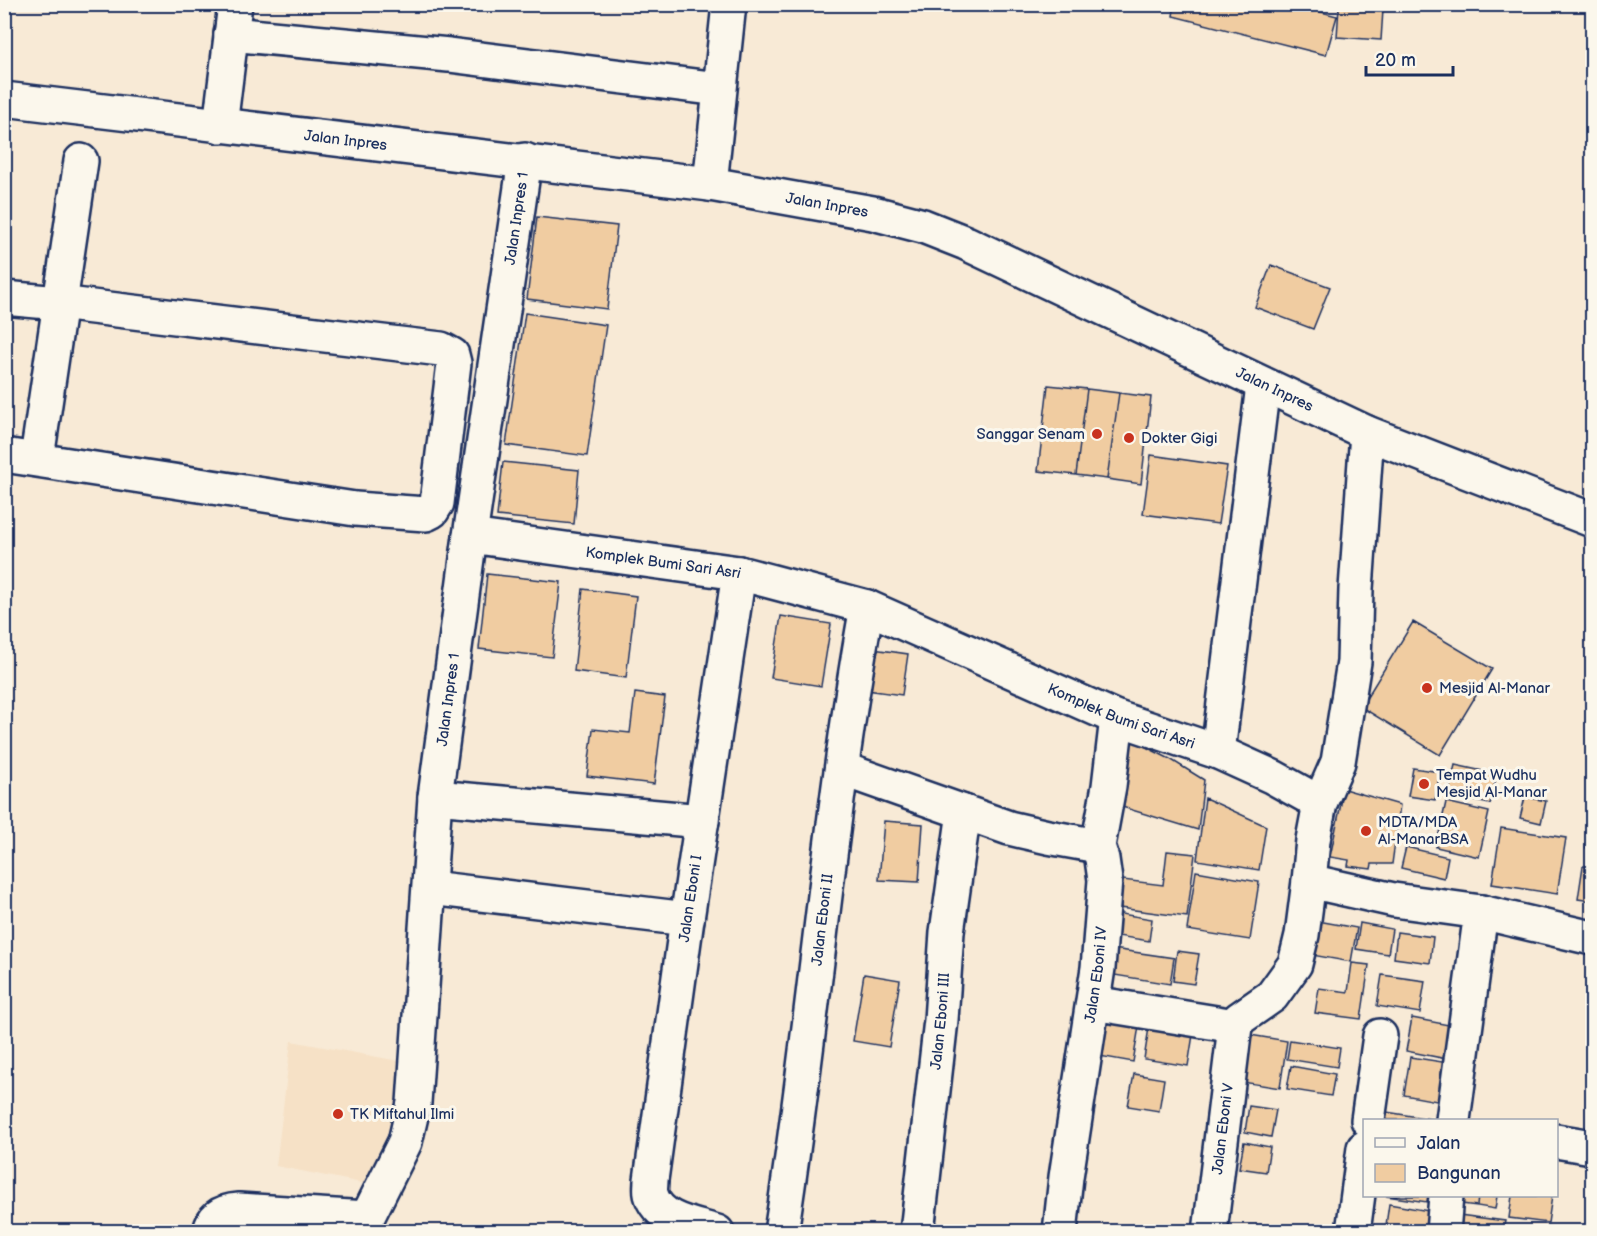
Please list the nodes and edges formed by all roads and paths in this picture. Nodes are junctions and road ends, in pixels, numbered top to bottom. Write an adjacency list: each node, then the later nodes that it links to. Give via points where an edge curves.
1 (729, 4): 3 (street)
2 (233, 19): 3 (street, via 449,56); 5 (street)
3 (719, 89): 8 (street)
4 (4, 99): 5 (street, Jalan Inpres)
5 (220, 126): 6 (street, Jalan Inpres)
6 (525, 160): 8 (street, Jalan Inpres); 16 (street, Jalan Inpres 1)
7 (81, 161): 10 (street)
8 (710, 184): 11 (street, Jalan Inpres, via 924,226)
9 (4, 298): 10 (street)
10 (59, 303): 14 (street); 14 (street, via 430,348 452,355 437,503 426,514 355,509)
11 (1263, 385): 12 (street, Jalan Inpres); 20 (street)
12 (1367, 433): 15 (street, Jalan Inpres); 23 (street, via 1354,662 1338,762)
13 (4, 455): 14 (street)
14 (37, 458)
15 (1593, 520)
16 (470, 536): 17 (street, Komplek Bumi Sari Asri); 22 (street, Jalan Inpres 1)
17 (739, 573): 18 (street, Komplek Bumi Sari Asri); 25 (street, Jalan Eboni I)
18 (867, 608): 19 (street, Komplek Bumi Sari Asri); 21 (street, Jalan Eboni II)
19 (1117, 718): 20 (street, Komplek Bumi Sari Asri); 26 (street, Jalan Eboni IV)
20 (1218, 752): 23 (street, Komplek Bumi Sari Asri)
21 (842, 769): 24 (street); 44 (street, Jalan Eboni II)
22 (435, 796): 25 (street); 28 (street, Jalan Inpres 1)
23 (1320, 803): 27 (street)
24 (964, 812): 26 (street, via 1009,828); 45 (street, Jalan Eboni III, via 947,932 941,1020)
25 (702, 821): 30 (street, Jalan Eboni I)
26 (1098, 846): 32 (street, Jalan Eboni IV, via 1105,880)
27 (1309, 881): 29 (street, via 1394,900); 33 (street, via 1295,964 1272,996)
28 (430, 888): 30 (street); 41 (street, Jalan Inpres 1, via 414,1103 405,1142)
29 (1481, 912): 31 (street); 36 (street)
30 (687, 919): 43 (street, Jalan Eboni I, via 651,1195 672,1218)
31 (1593, 938)
32 (1093, 1003): 33 (street); 46 (street, Jalan Eboni IV)
33 (1235, 1026): 47 (street, Jalan Eboni V)
34 (1380, 1036): 35 (street)
35 (1368, 1119)
36 (1453, 1119)
37 (1558, 1141): 38 (street)
38 (1593, 1147)
39 (1363, 1162): 48 (street)
40 (1446, 1197): 49 (street)
41 (366, 1225): 42 (street, via 239,1210 225,1211 211,1225)
42 (210, 1232)
43 (717, 1232)
44 (781, 1232)
45 (916, 1232)
46 (1060, 1232)
47 (1210, 1232)
48 (1353, 1232)
49 (1443, 1232)

